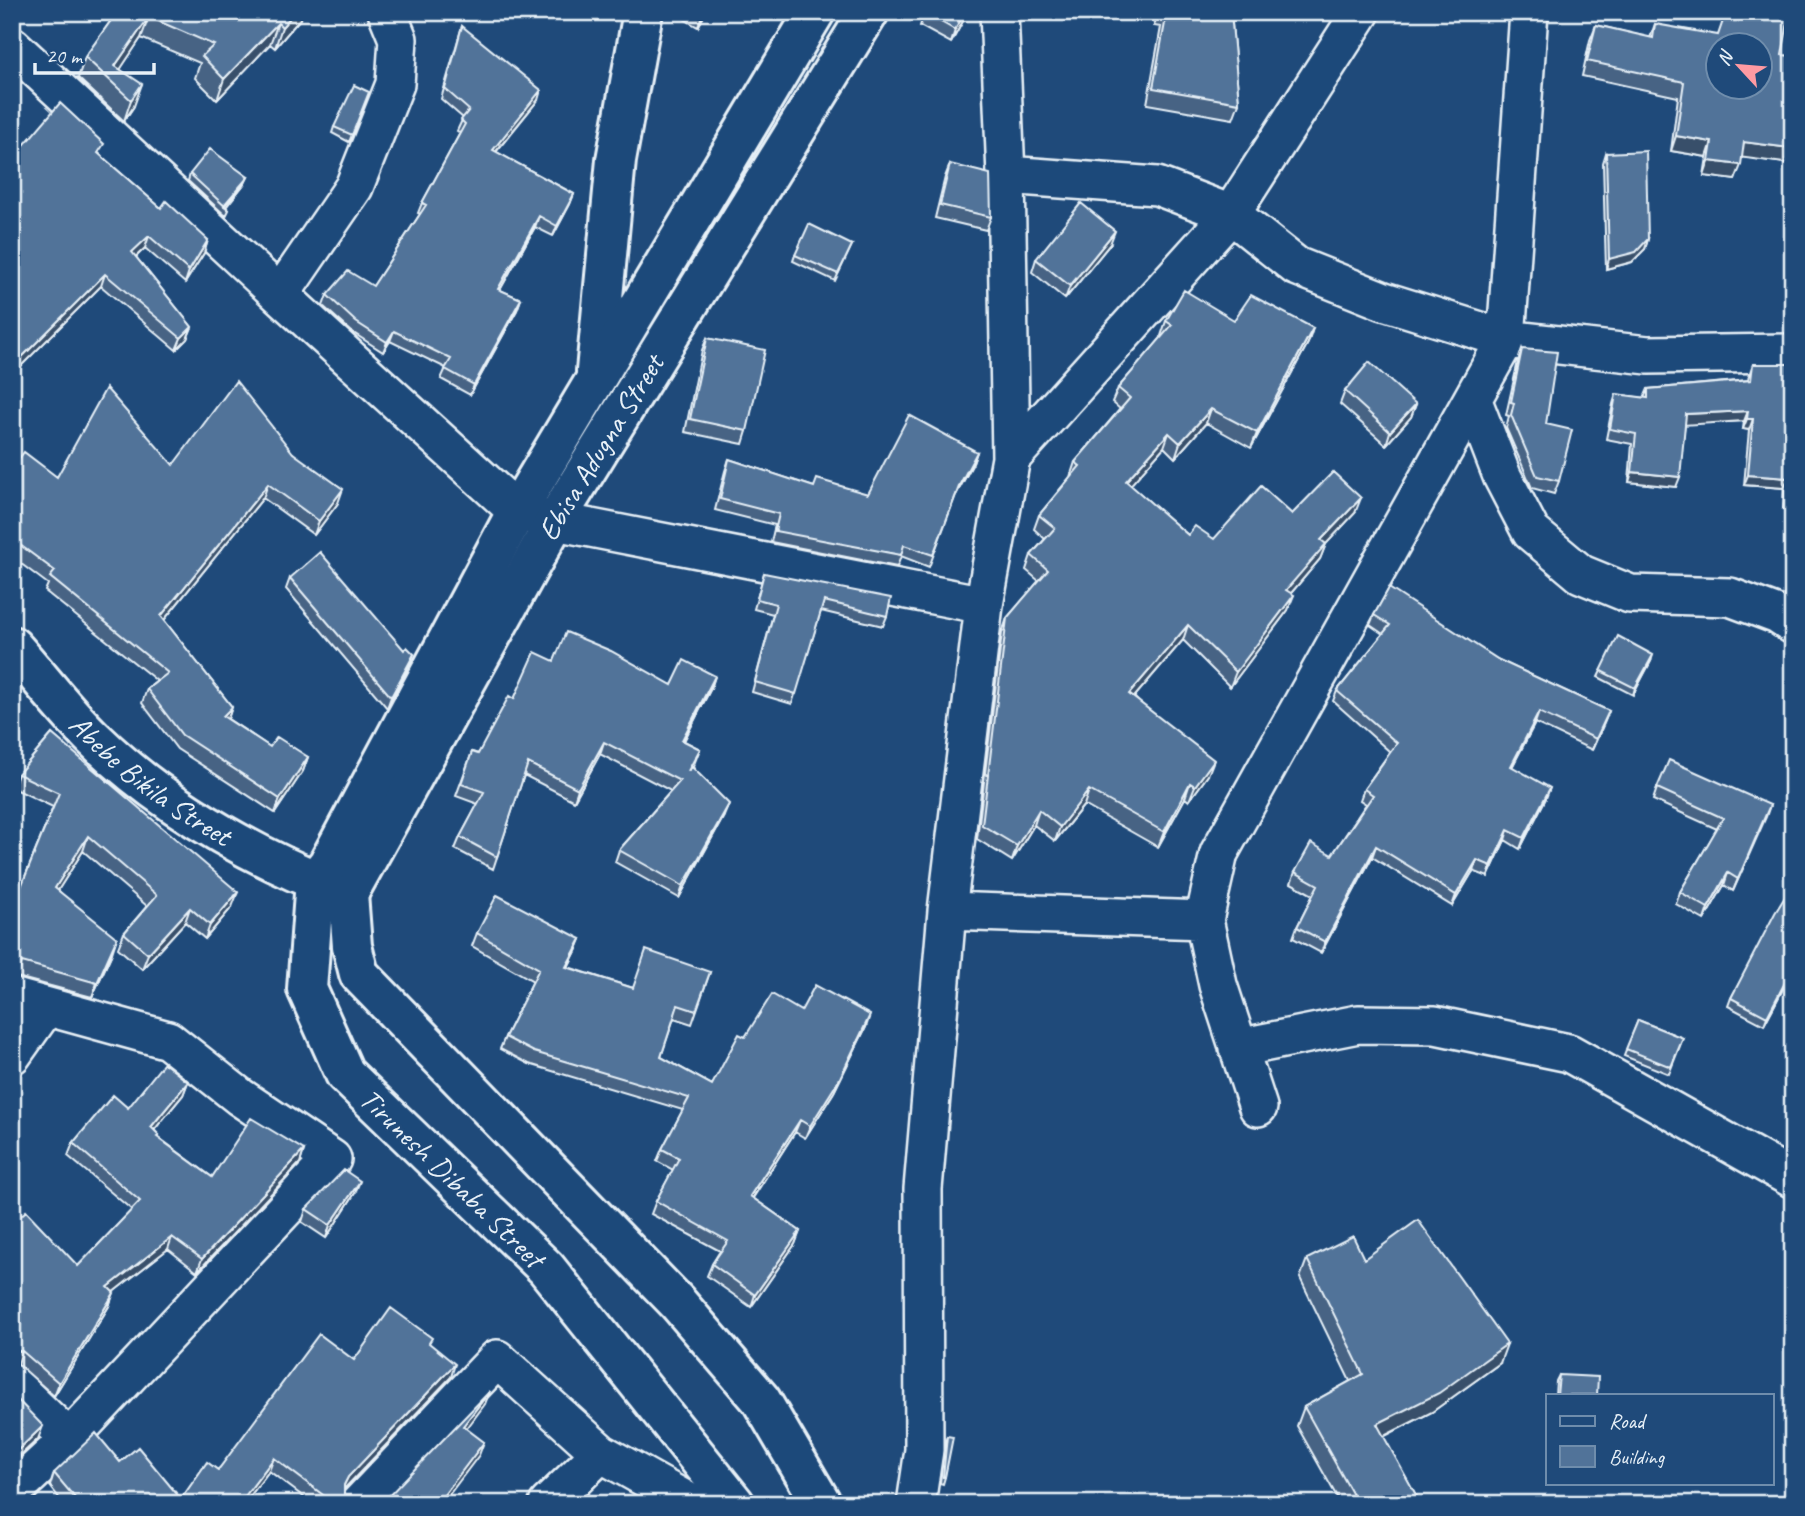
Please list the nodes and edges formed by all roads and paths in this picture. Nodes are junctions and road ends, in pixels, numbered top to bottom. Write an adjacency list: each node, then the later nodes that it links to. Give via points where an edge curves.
1 (387, 12): 11 (street, via 398,39 395,84 354,187)
2 (643, 12): 14 (main road, via 616,160)
3 (815, 12): 14 (main road, Ebisa Adugna Street)
4 (869, 12): 18 (main road, Ebisa Adugna Street)
5 (999, 12): 9 (street)
6 (1361, 12): 10 (street)
7 (1529, 12): 12 (street)
8 (12, 46): 11 (street)
9 (1006, 175): 10 (street, via 1157,186); 16 (street)
10 (1231, 214): 12 (street, via 1296,266); 16 (street)
11 (280, 295): 17 (street)
12 (1506, 339): 13 (street, via 1648,355); 15 (street)
13 (1793, 353)
14 (595, 383): 17 (main road, Ebisa Adugna Street)
15 (1473, 401): 20 (street, via 1531,532 1581,573 1630,594 1730,597); 24 (street, via 1219,853)
16 (1011, 458): 19 (street)
17 (517, 511): 18 (street); 22 (main road, Ebisa Adugna Street, via 328,864)
18 (555, 521): 19 (street); 22 (main road, Ebisa Adugna Street)
19 (984, 605): 23 (street)
20 (1793, 625)
21 (12, 646): 22 (main road, Abebe Bikila Street, via 92,738 164,799 230,839)
22 (331, 887): 37 (main road, Tirunesh Dibaba Street, via 307,989 345,1074 546,1268); 38 (main road, via 359,974 677,1301 761,1400)
23 (947, 911): 24 (street); 39 (street, via 923,1189 924,1450)
24 (1204, 920): 26 (street)
25 (29, 1002): 27 (street); 31 (street, via 168,1040 240,1097 332,1159)
26 (1238, 1048): 28 (street); 29 (street, via 1358,1024 1435,1025 1569,1053)
27 (12, 1055)
28 (1258, 1107)
29 (1793, 1179)
30 (12, 1384): 31 (street)
31 (69, 1439): 33 (street)
32 (601, 1454): 34 (street, via 497,1359); 35 (street); 36 (street)
33 (12, 1492)
34 (359, 1504)
35 (548, 1504)
36 (692, 1504)
37 (735, 1504)
38 (822, 1504)
39 (916, 1504)

